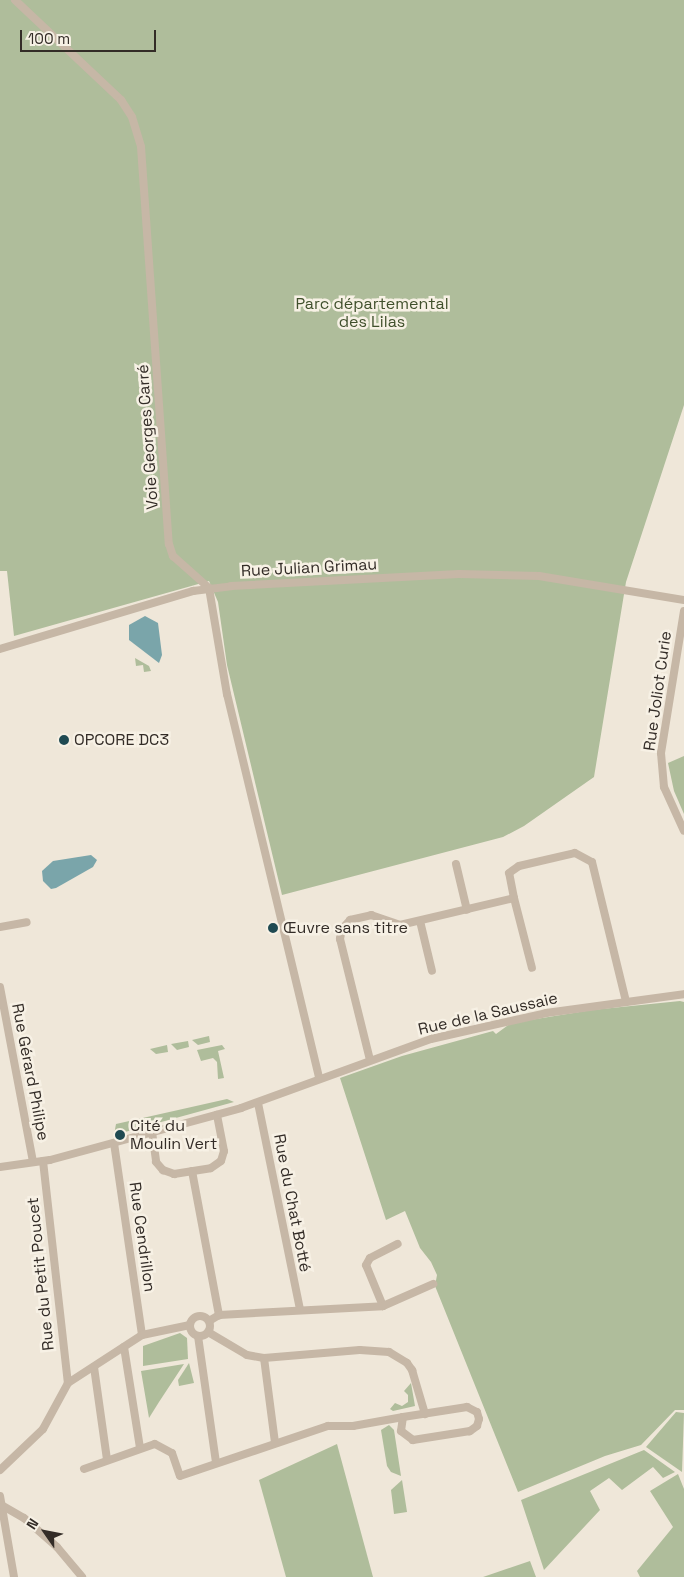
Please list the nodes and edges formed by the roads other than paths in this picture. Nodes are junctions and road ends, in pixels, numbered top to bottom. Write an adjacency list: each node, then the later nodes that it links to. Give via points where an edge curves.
1 (15, 0): 2 (street, Voie Georges Carré, via 121,100 132,116 141,147 169,544 172,556)
2 (209, 588): 3 (street, Rue Julian Grimau, via 462,574 539,576 627,588); 5 (street, Rue Julian Grimau); 19 (street, via 227,694)
3 (684, 600)
4 (684, 611): 6 (street, Rue Joliot Curie, via 661,753 664,788)
5 (0, 649)
6 (684, 831)
7 (456, 864): 9 (street)
8 (514, 898): 9 (street); 13 (street); 17 (street, via 509,872 519,866 575,853 592,862)
9 (467, 910): 10 (street)
10 (420, 921): 14 (street); 18 (street, via 400,925 371,915 350,920 340,934)
11 (27, 922): 12 (street)
12 (0, 927)
13 (532, 968)
14 (432, 971)
15 (0, 987): 25 (street, Rue Gérard Philipe)
16 (684, 994): 17 (street, Rue de la Saussaie)
17 (626, 1002): 18 (street, Rue de la Saussaie, via 546,1012 488,1025 430,1039)
18 (370, 1060): 19 (street, Rue de la Saussaie)
19 (319, 1078): 20 (street, Rue de la Saussaie)
20 (258, 1103): 21 (street, Rue de la Saussaie); 31 (street, Rue du Chat Botté)
21 (217, 1115): 22 (street, Rue de la Saussaie); 27 (street, via 224,1156 215,1166)
22 (152, 1132): 23 (street, Rue de la Saussaie); 27 (street, via 159,1166 171,1173)
23 (114, 1143): 24 (street, Rue de la Saussaie); 36 (street, Rue Cendrillon)
24 (43, 1161): 25 (street, Rue de la Saussaie); 41 (street, Rue du Petit Poucet)
25 (33, 1162): 26 (street, Rue de la Saussaie)
26 (0, 1167)
27 (192, 1171): 32 (street)
28 (398, 1244): 30 (street, via 370,1258 366,1265)
29 (433, 1284): 30 (street)
30 (383, 1306): 31 (street)
31 (300, 1309): 32 (street)
32 (219, 1315): 33 (street)
33 (208, 1321): 34 (street, via 200,1316); 35 (street)
34 (190, 1325): 36 (street); 37 (street)
35 (208, 1332): 37 (street); 39 (street, via 247,1355)
36 (142, 1335): 38 (street)
37 (198, 1336): 47 (street)
38 (124, 1346): 40 (street); 45 (street)
39 (264, 1358): 42 (street, via 360,1350 389,1352 407,1362 412,1370); 44 (street)
40 (94, 1367): 41 (street); 46 (street)
41 (68, 1383): 49 (street, via 43,1429)
42 (425, 1414): 43 (street); 43 (street, via 467,1407 477,1412 479,1419 477,1426 470,1431 413,1440 400,1431)
43 (403, 1417): 44 (street, via 353,1426 328,1426)
44 (275, 1443): 47 (street)
45 (140, 1448): 46 (street); 47 (street, via 155,1444 169,1450 180,1476)
46 (108, 1460): 48 (street)
47 (216, 1463)
48 (84, 1469)
49 (0, 1470)
50 (0, 1496): 51 (street)
51 (2, 1508): 52 (street); 53 (street, via 24,1518 57,1547)
52 (14, 1577)
53 (82, 1577)

